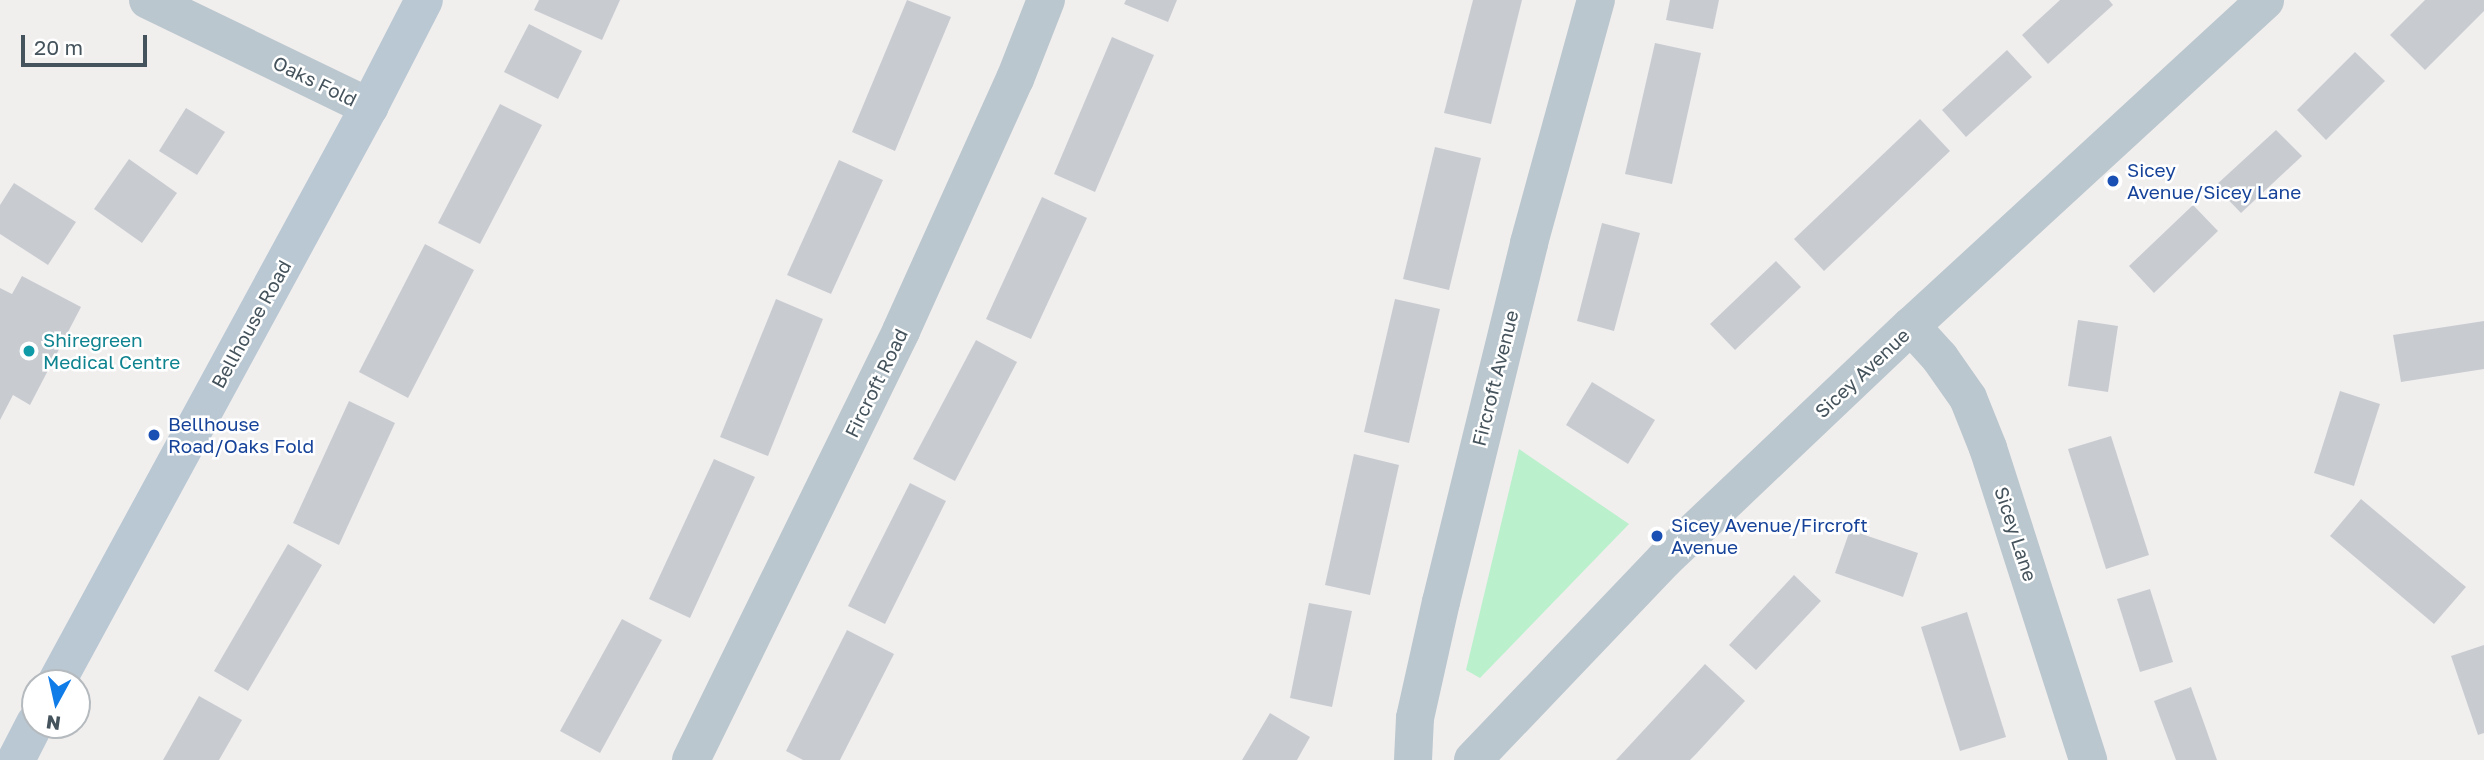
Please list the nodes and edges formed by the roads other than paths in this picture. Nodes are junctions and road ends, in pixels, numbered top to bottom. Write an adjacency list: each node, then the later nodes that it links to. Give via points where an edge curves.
1 (148, 0): 6 (street, Oaks Fold)
2 (424, 0): 6 (main road, Bellhouse Road)
3 (1046, 0): 11 (street, Fircroft Road, via 901,331)
4 (1596, 0): 12 (street, Fircroft Avenue, via 1466,495 1415,718)
5 (2265, 0): 7 (street, Sicey Avenue)
6 (369, 107): 8 (main road, Bellhouse Road)
7 (1910, 326): 13 (street, Sicey Avenue, via 1664,560); 14 (street, Sicey Lane, via 1968,398)
8 (64, 669)
9 (27, 739): 10 (main road)
10 (16, 760)
11 (691, 760)
12 (1413, 760)
13 (1473, 760)
14 (2088, 760)

